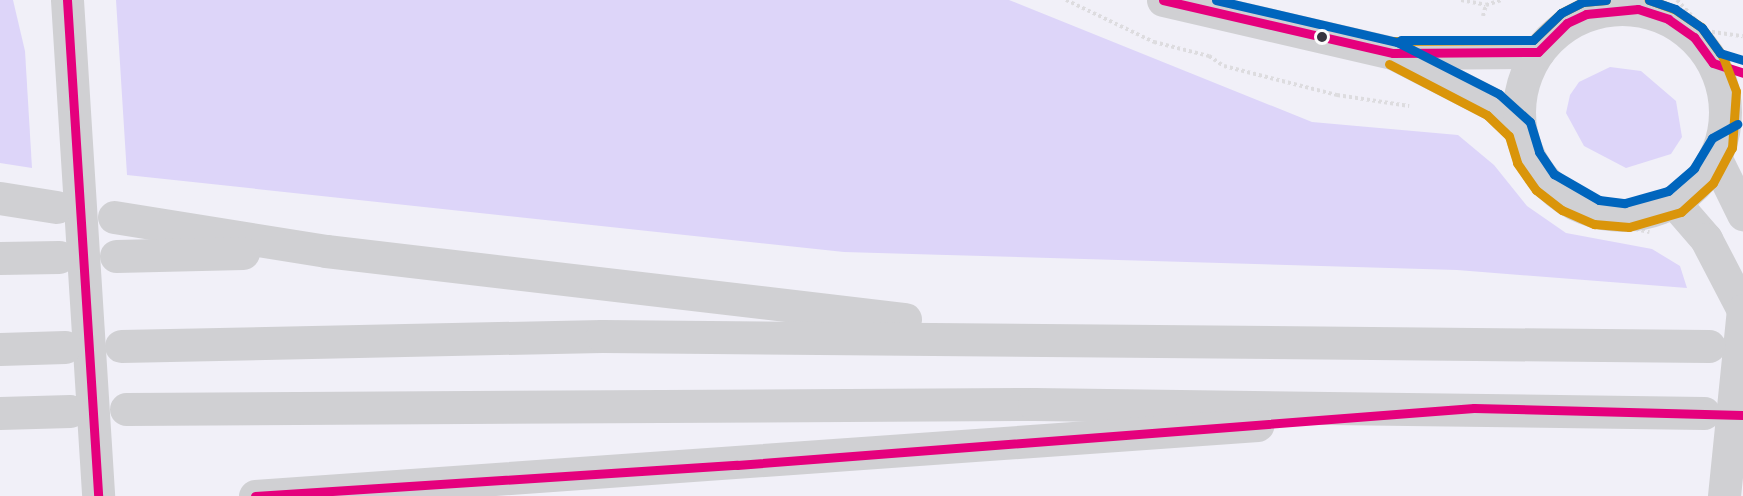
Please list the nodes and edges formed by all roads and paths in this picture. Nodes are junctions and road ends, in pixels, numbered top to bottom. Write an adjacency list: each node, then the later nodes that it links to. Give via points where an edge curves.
1 (67, 0): 34 (main road)
2 (1163, 0): 9 (main road)
3 (1461, 0): 4 (path, via 1486,5)
4 (1501, 0)
5 (1677, 0): 7 (path, via 1706,31)
6 (1608, 5): 8 (main road, via 1568,23); 10 (main road, via 1668,19)
7 (1743, 36)
8 (1538, 52): 9 (main road); 11 (main road, via 1520,99)
9 (1393, 53): 11 (main road, via 1494,105)
10 (1728, 68): 12 (main road, via 1724,93)
11 (1516, 143): 14 (main road, via 1545,182 1569,200 1596,212 1626,215); 18 (path, via 1541,190 1577,217 1608,227)
12 (1726, 146): 14 (main road, via 1703,176); 16 (main road)
13 (0, 198): 15 (main road)
14 (1674, 202): 23 (main road, via 1706,239)
15 (56, 207)
16 (1743, 214)
17 (114, 217): 19 (main road)
18 (1654, 233)
19 (326, 251): 20 (main road); 24 (main road)
20 (116, 256)
21 (59, 257): 22 (main road)
22 (0, 258)
23 (1743, 310): 36 (main road)
24 (1046, 337): 25 (main road, via 602,336); 26 (main road)
25 (121, 346)
26 (1709, 346)
27 (65, 347): 28 (main road)
28 (0, 349)
29 (1474, 408): 30 (main road, via 573,404); 33 (main road); 35 (main road, via 737,465)
30 (126, 409)
31 (70, 411): 32 (main road)
32 (0, 413)
33 (1704, 413)
34 (98, 496)
35 (255, 496)
36 (1724, 496)

